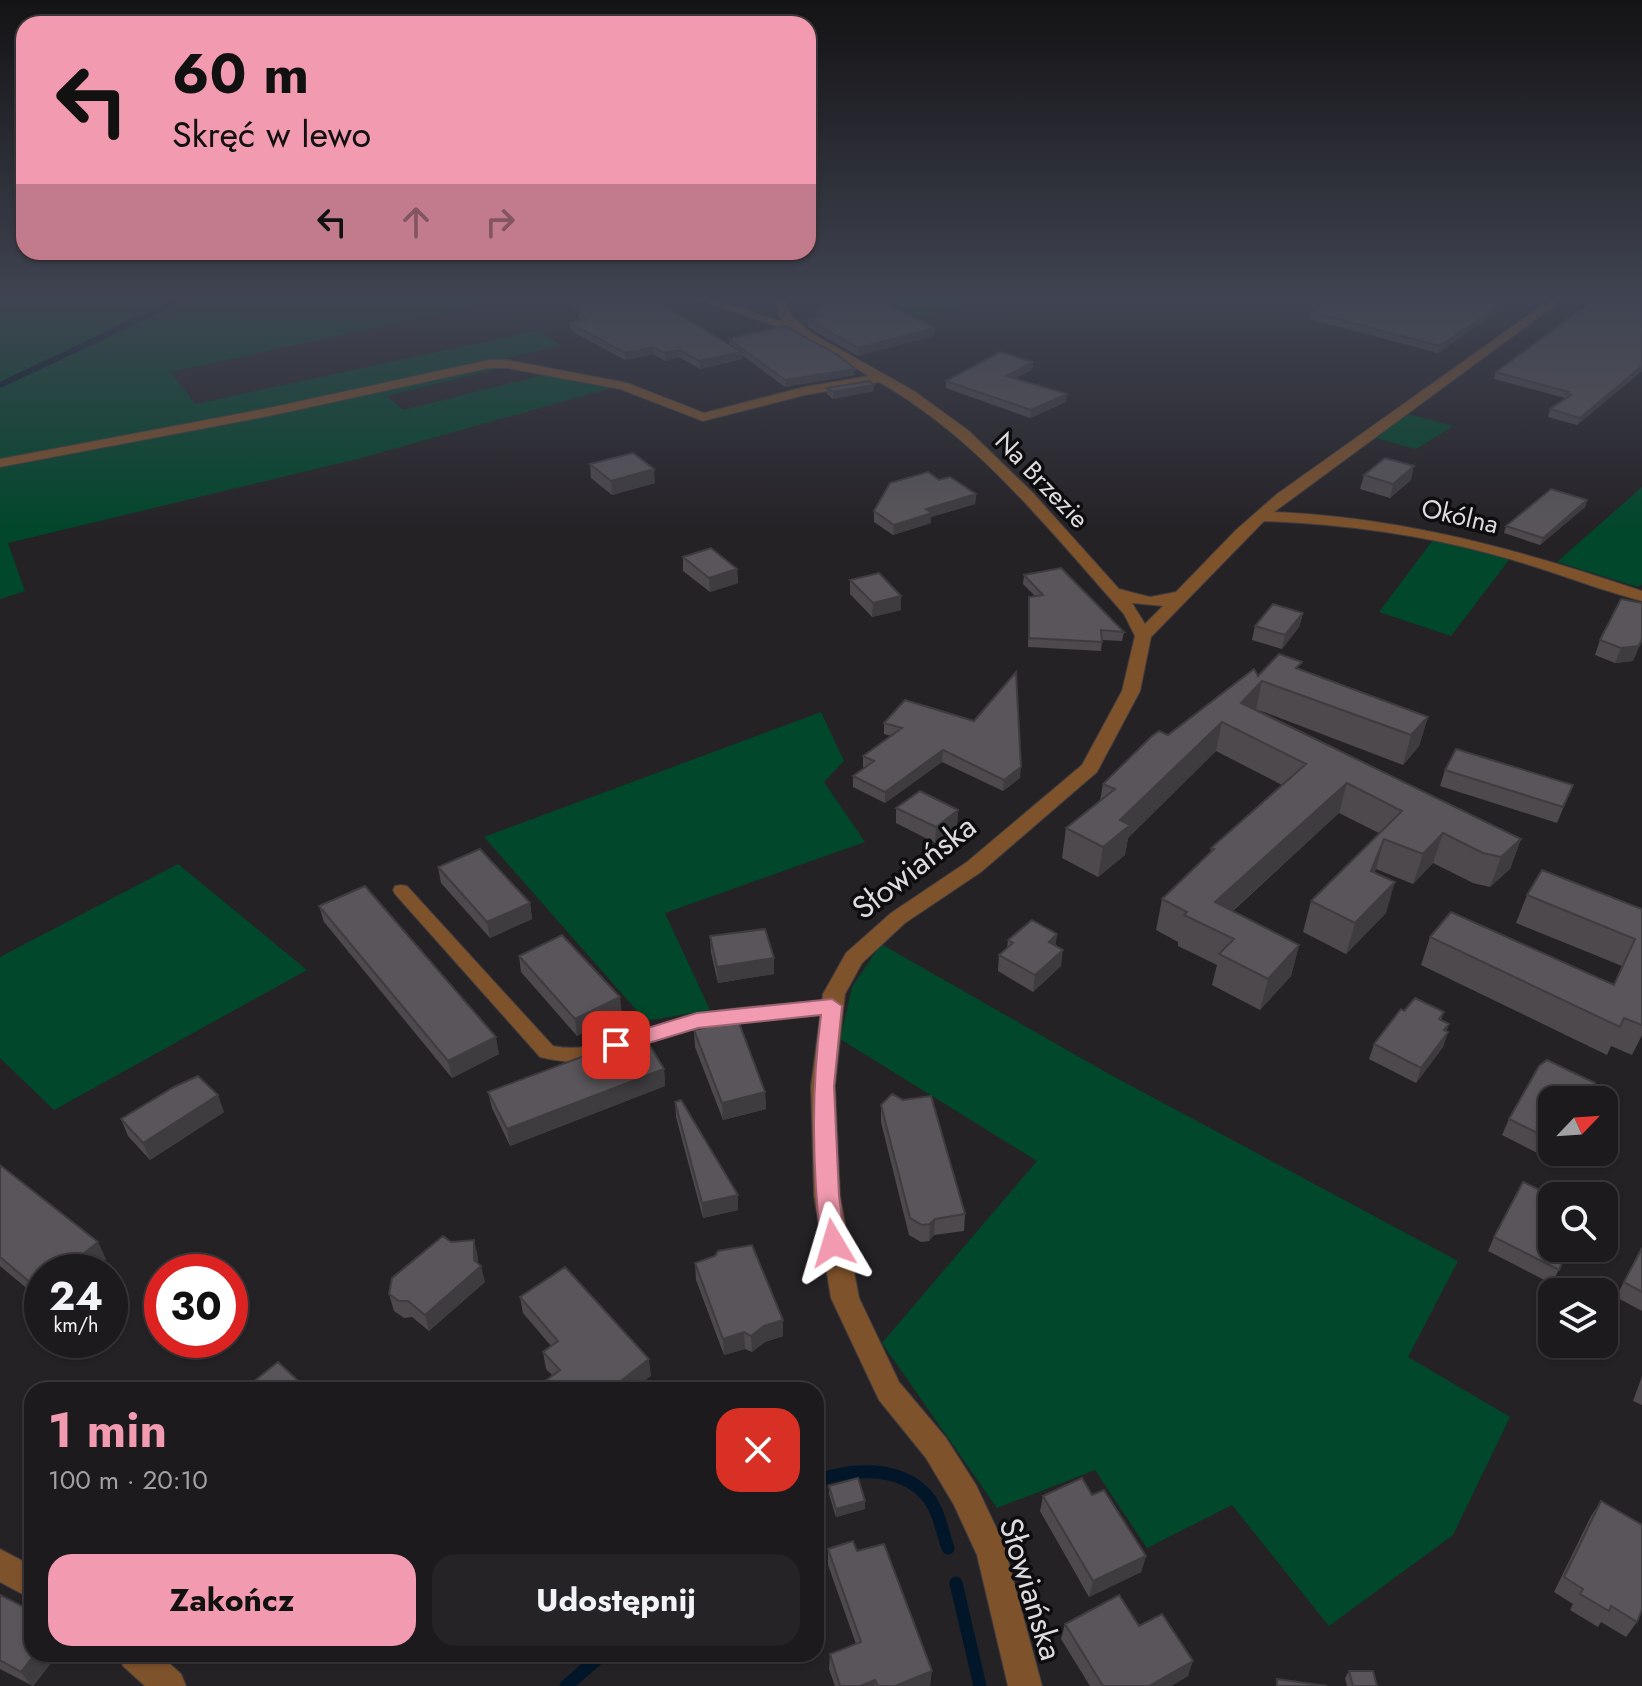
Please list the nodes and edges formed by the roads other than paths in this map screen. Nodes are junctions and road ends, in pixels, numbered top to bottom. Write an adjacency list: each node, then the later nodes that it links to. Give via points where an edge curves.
1 (421, 376): 6 (street, via 269,412)
2 (569, 376): 5 (street, via 623,386 703,417)
3 (878, 376): 5 (street, Na Brzezie)
4 (1453, 376): 7 (street)
5 (882, 378): 8 (street, Na Brzezie, via 964,434 1028,496)
6 (0, 463)
7 (1261, 516): 9 (street); 10 (street, Okólna, via 1355,521 1465,539)
8 (1113, 592): 9 (street, via 1152,602); 11 (street, Na Brzezie)
9 (1184, 594): 11 (street)
10 (1642, 596)
11 (1143, 636): 13 (street, Słowiańska, via 1131,691 1090,768 974,867 854,958)
12 (401, 890): 13 (lane, via 547,1052 566,1058 675,1025)
13 (832, 1006): 18 (street, Słowiańska, via 823,1086 826,1173 845,1298 889,1391 936,1448 992,1553)
14 (0, 1565): 15 (street)
15 (24, 1578)
16 (144, 1662): 17 (street)
17 (169, 1686)
18 (1025, 1686)

